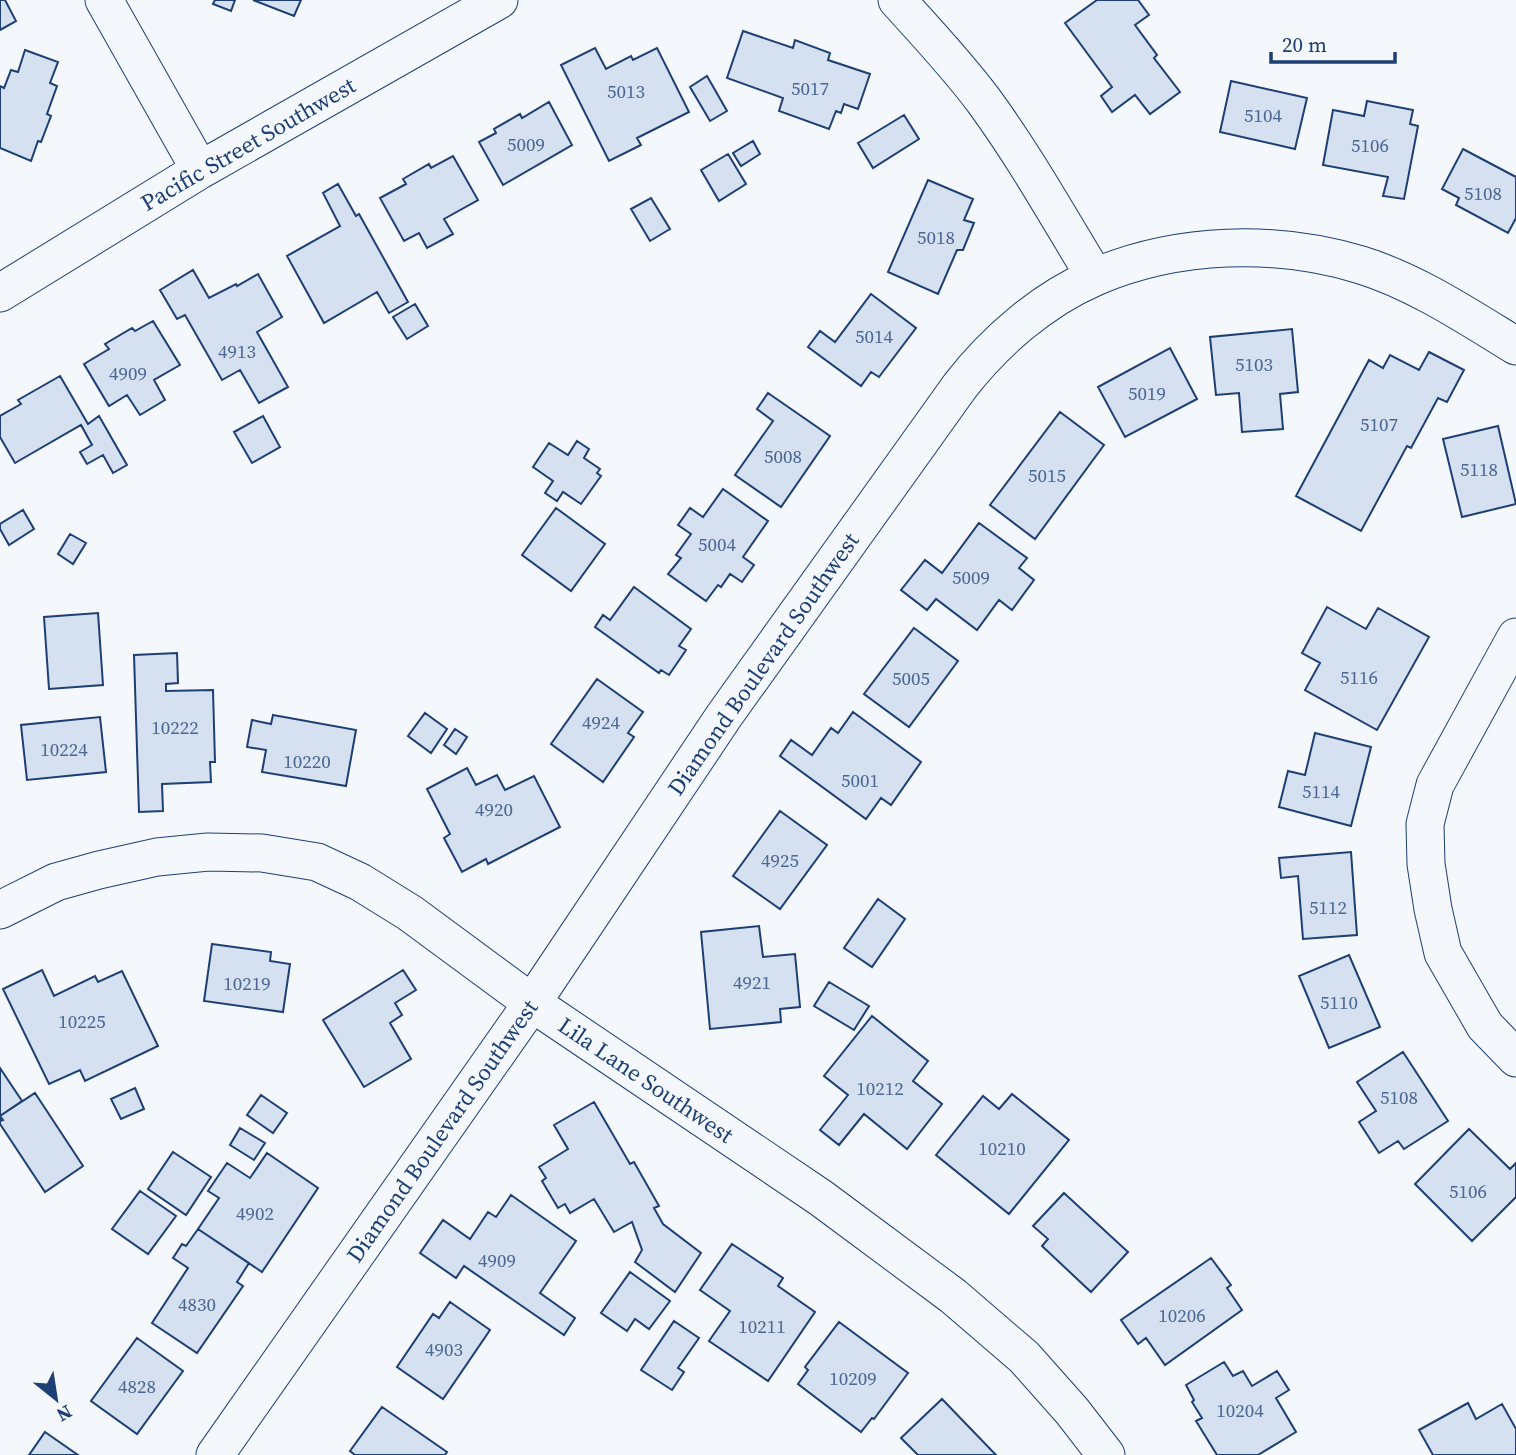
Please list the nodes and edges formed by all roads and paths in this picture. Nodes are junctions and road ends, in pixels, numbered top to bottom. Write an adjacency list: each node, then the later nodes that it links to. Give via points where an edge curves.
1 (104, 0): 4 (street)
2 (499, 0): 4 (street, Pacific Street Southwest)
3 (897, 0): 5 (street, via 984,101)
4 (200, 170): 6 (street, Pacific Street Southwest)
5 (1095, 278): 7 (street, Diamond Boulevard Southwest, via 1186,252 1279,249 1322,255 1409,284); 10 (street, Diamond Boulevard Southwest, via 1012,331 960,386 724,716)
6 (0, 293)
7 (1516, 346)
8 (1516, 637): 11 (street, via 1435,785 1425,824 1426,864 1443,953 1485,1026)
9 (1, 908): 10 (street, Lila Lane Southwest, via 56,883 157,857 262,853 317,862 410,913)
10 (532, 1003): 12 (street, Diamond Boulevard Southwest); 13 (street, Lila Lane Southwest, via 821,1198 953,1296 1024,1357)
11 (1516, 1058)
12 (215, 1455)
13 (1106, 1455)

